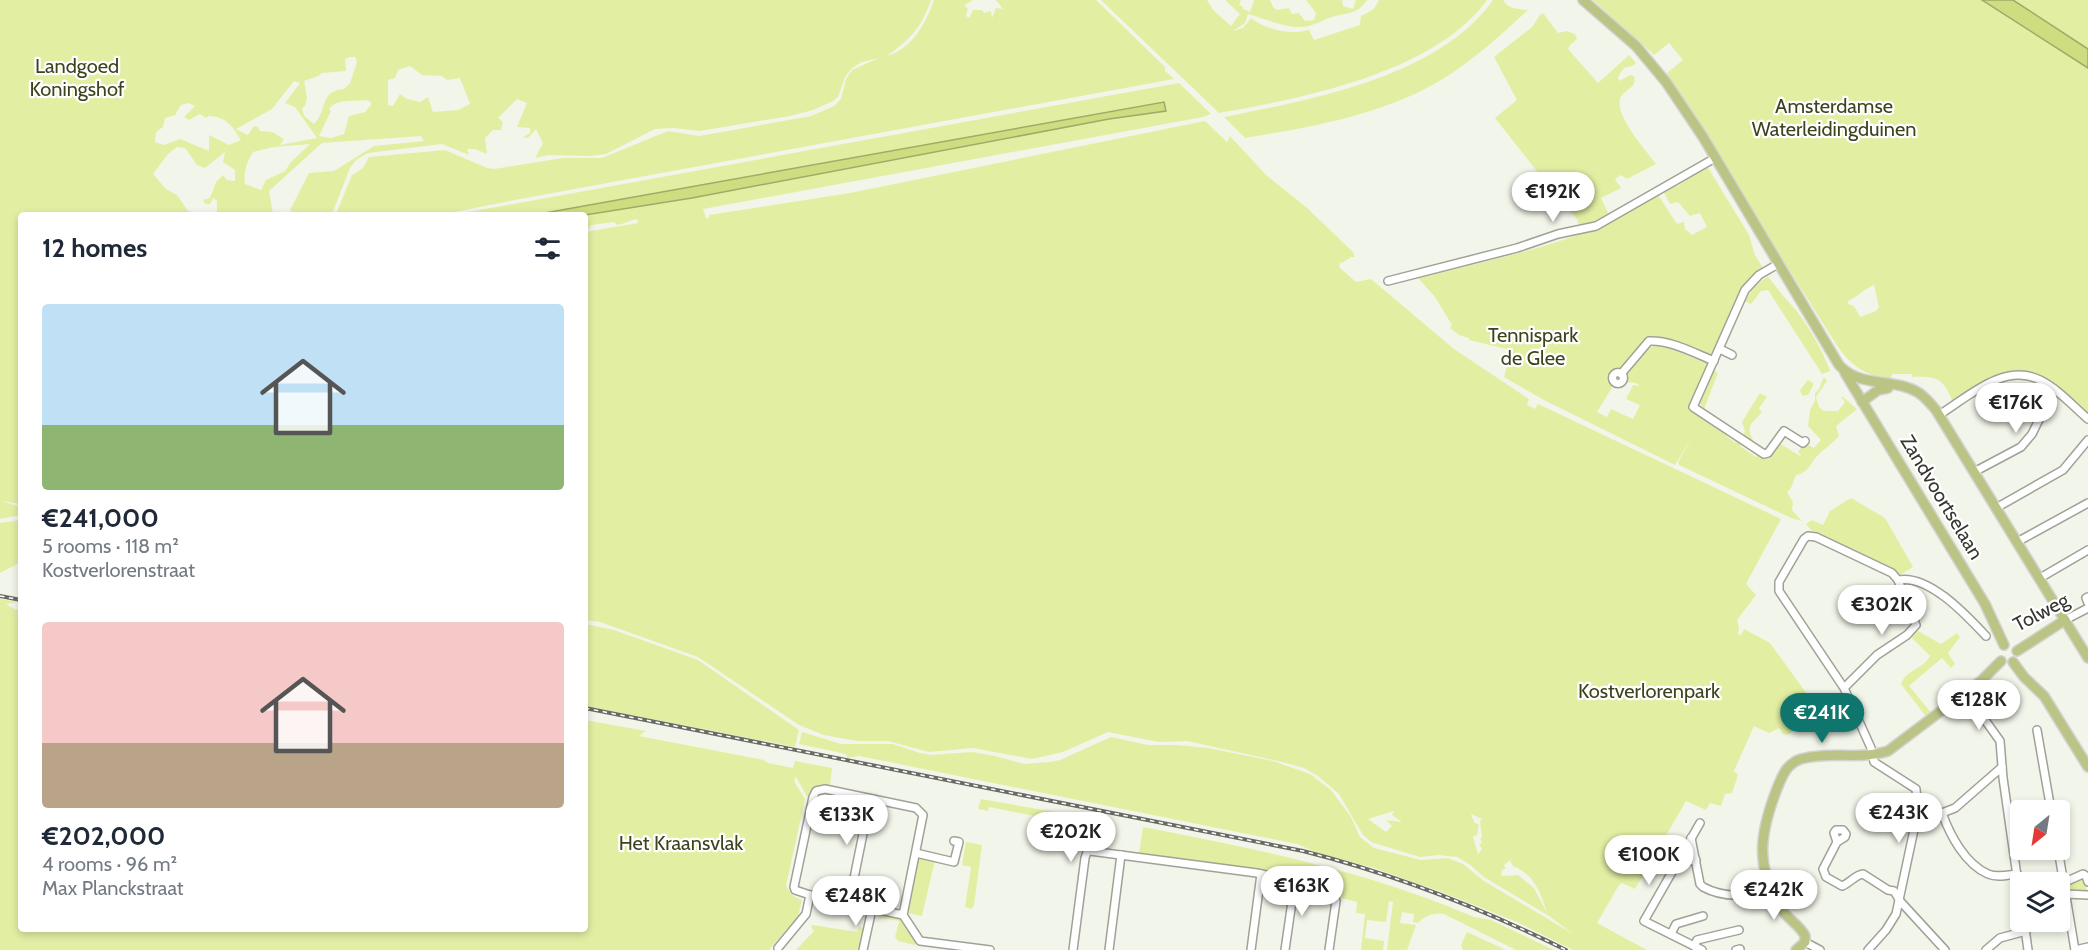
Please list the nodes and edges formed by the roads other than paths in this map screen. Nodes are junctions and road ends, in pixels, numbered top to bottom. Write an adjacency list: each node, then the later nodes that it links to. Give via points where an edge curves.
1 (1583, 0): 2 (main road, via 1636,46 1666,82)
2 (1713, 159): 3 (main road); 4 (street, via 1596,226)
3 (1776, 266): 5 (street, via 1759,275 1745,290); 8 (main road, Zandvoortselaan, via 1789,293 1804,308)
4 (1388, 280)
5 (1720, 349): 6 (street); 7 (street)
6 (1732, 355)
7 (1714, 361): 9 (street, via 1671,344 1649,341); 16 (street, via 1693,407 1764,454 1784,431 1803,444)
8 (1844, 370): 10 (main road, via 1863,380); 12 (main road, Zandvoortselaan)
9 (1621, 374)
10 (1902, 387): 12 (main road, via 1878,390); 13 (main road, via 1918,393)
11 (2054, 389): 13 (street, via 2029,376 2008,376); 14 (street); 17 (street, via 2028,439)
12 (1862, 402): 28 (main road, Zandvoortselaan, via 1985,604)
13 (1939, 415): 17 (main road)
14 (2088, 419)
15 (2088, 440): 19 (street, via 2060,473)
16 (1805, 441)
17 (1974, 472): 19 (main road)
18 (2088, 503): 20 (street)
19 (1996, 508): 20 (main road)
20 (2018, 542): 22 (main road)
21 (2088, 550): 22 (street)
22 (2040, 578): 26 (main road)
23 (1898, 580): 27 (street, via 1909,579 1941,594); 33 (street, via 1916,625 1877,655); 33 (street, via 1886,570 1808,536 1779,582 1778,588)
24 (2088, 597): 25 (street, Tolweg)
25 (2087, 607): 26 (street, Tolweg)
26 (2064, 619): 29 (main road, Tolweg); 30 (main road)
27 (1986, 636)
28 (2004, 645): 29 (main road); 31 (main road, via 1998,652)
29 (2016, 649): 32 (main road)
30 (2088, 658)
31 (2001, 661): 32 (main road); 34 (main road)
32 (2013, 662): 38 (main road, via 2043,693)
33 (1844, 688): 36 (street)
34 (1965, 692): 36 (main road, via 1896,746); 37 (street, via 1999,738)
35 (2037, 730): 40 (street)
36 (1871, 755): 41 (street, via 1874,762 1916,789); 57 (main road, via 1804,758 1790,764 1775,794 1761,851)
37 (2002, 766): 42 (street, via 1962,803); 51 (street)
38 (2088, 767)
39 (870, 799): 47 (street, via 916,808 923,815); 59 (street, via 825,789 816,791 794,887); 62 (street)
40 (2049, 800)
41 (1918, 811): 42 (street); 61 (street)
42 (1942, 813): 53 (street, via 1950,834 1978,868 1989,874)
43 (1700, 823): 44 (street)
44 (1691, 838): 49 (street); 50 (street)
45 (954, 840): 47 (street, via 959,842 954,862)
46 (1837, 842): 61 (street, via 1823,869 1826,878 1842,886 1863,874 1894,891)
47 (916, 854): 64 (street)
48 (1121, 855): 52 (street); 79 (street, via 1086,853); 80 (street)
49 (1696, 860): 50 (street); 57 (street, via 1700,884 1707,889 1739,896)
50 (1676, 863): 70 (street, via 1644,921)
51 (2017, 872)
52 (1261, 874): 55 (street); 81 (street)
53 (2010, 875)
54 (2070, 880): 56 (street, via 2083,874)
55 (1294, 881): 82 (street); 83 (street, via 1328,889 1335,896)
56 (2088, 882)
57 (1772, 891): 73 (main road, via 1782,910 1803,932)
58 (2070, 894): 60 (street)
59 (810, 895): 62 (street); 75 (street, via 806,914)
60 (2088, 895)
61 (1900, 901): 87 (street, via 1886,930); 88 (street)
62 (849, 903): 63 (street)
63 (872, 909): 64 (street); 76 (street)
64 (903, 915): 71 (street)
65 (1703, 916): 70 (street, via 1676,924)
66 (2070, 922): 91 (street)
67 (1739, 930): 72 (street, via 1697,940)
68 (2022, 932): 89 (street, via 2000,938)
69 (2026, 932): 90 (street)
70 (1671, 934): 72 (street)
71 (920, 941): 77 (street); 78 (street)
72 (1694, 946): 84 (street)
73 (1805, 946): 85 (main road); 86 (street)
74 (2088, 947): 91 (street)
75 (778, 948)
76 (863, 950)
77 (918, 950)
78 (990, 950)
79 (1073, 950)
80 (1109, 950)
81 (1251, 950)
82 (1285, 950)
83 (1329, 950)
84 (1702, 950)
85 (1796, 950)
86 (1819, 950)
87 (1868, 950)
88 (1945, 950)
89 (1986, 950)
90 (2028, 950)
91 (2075, 950)

